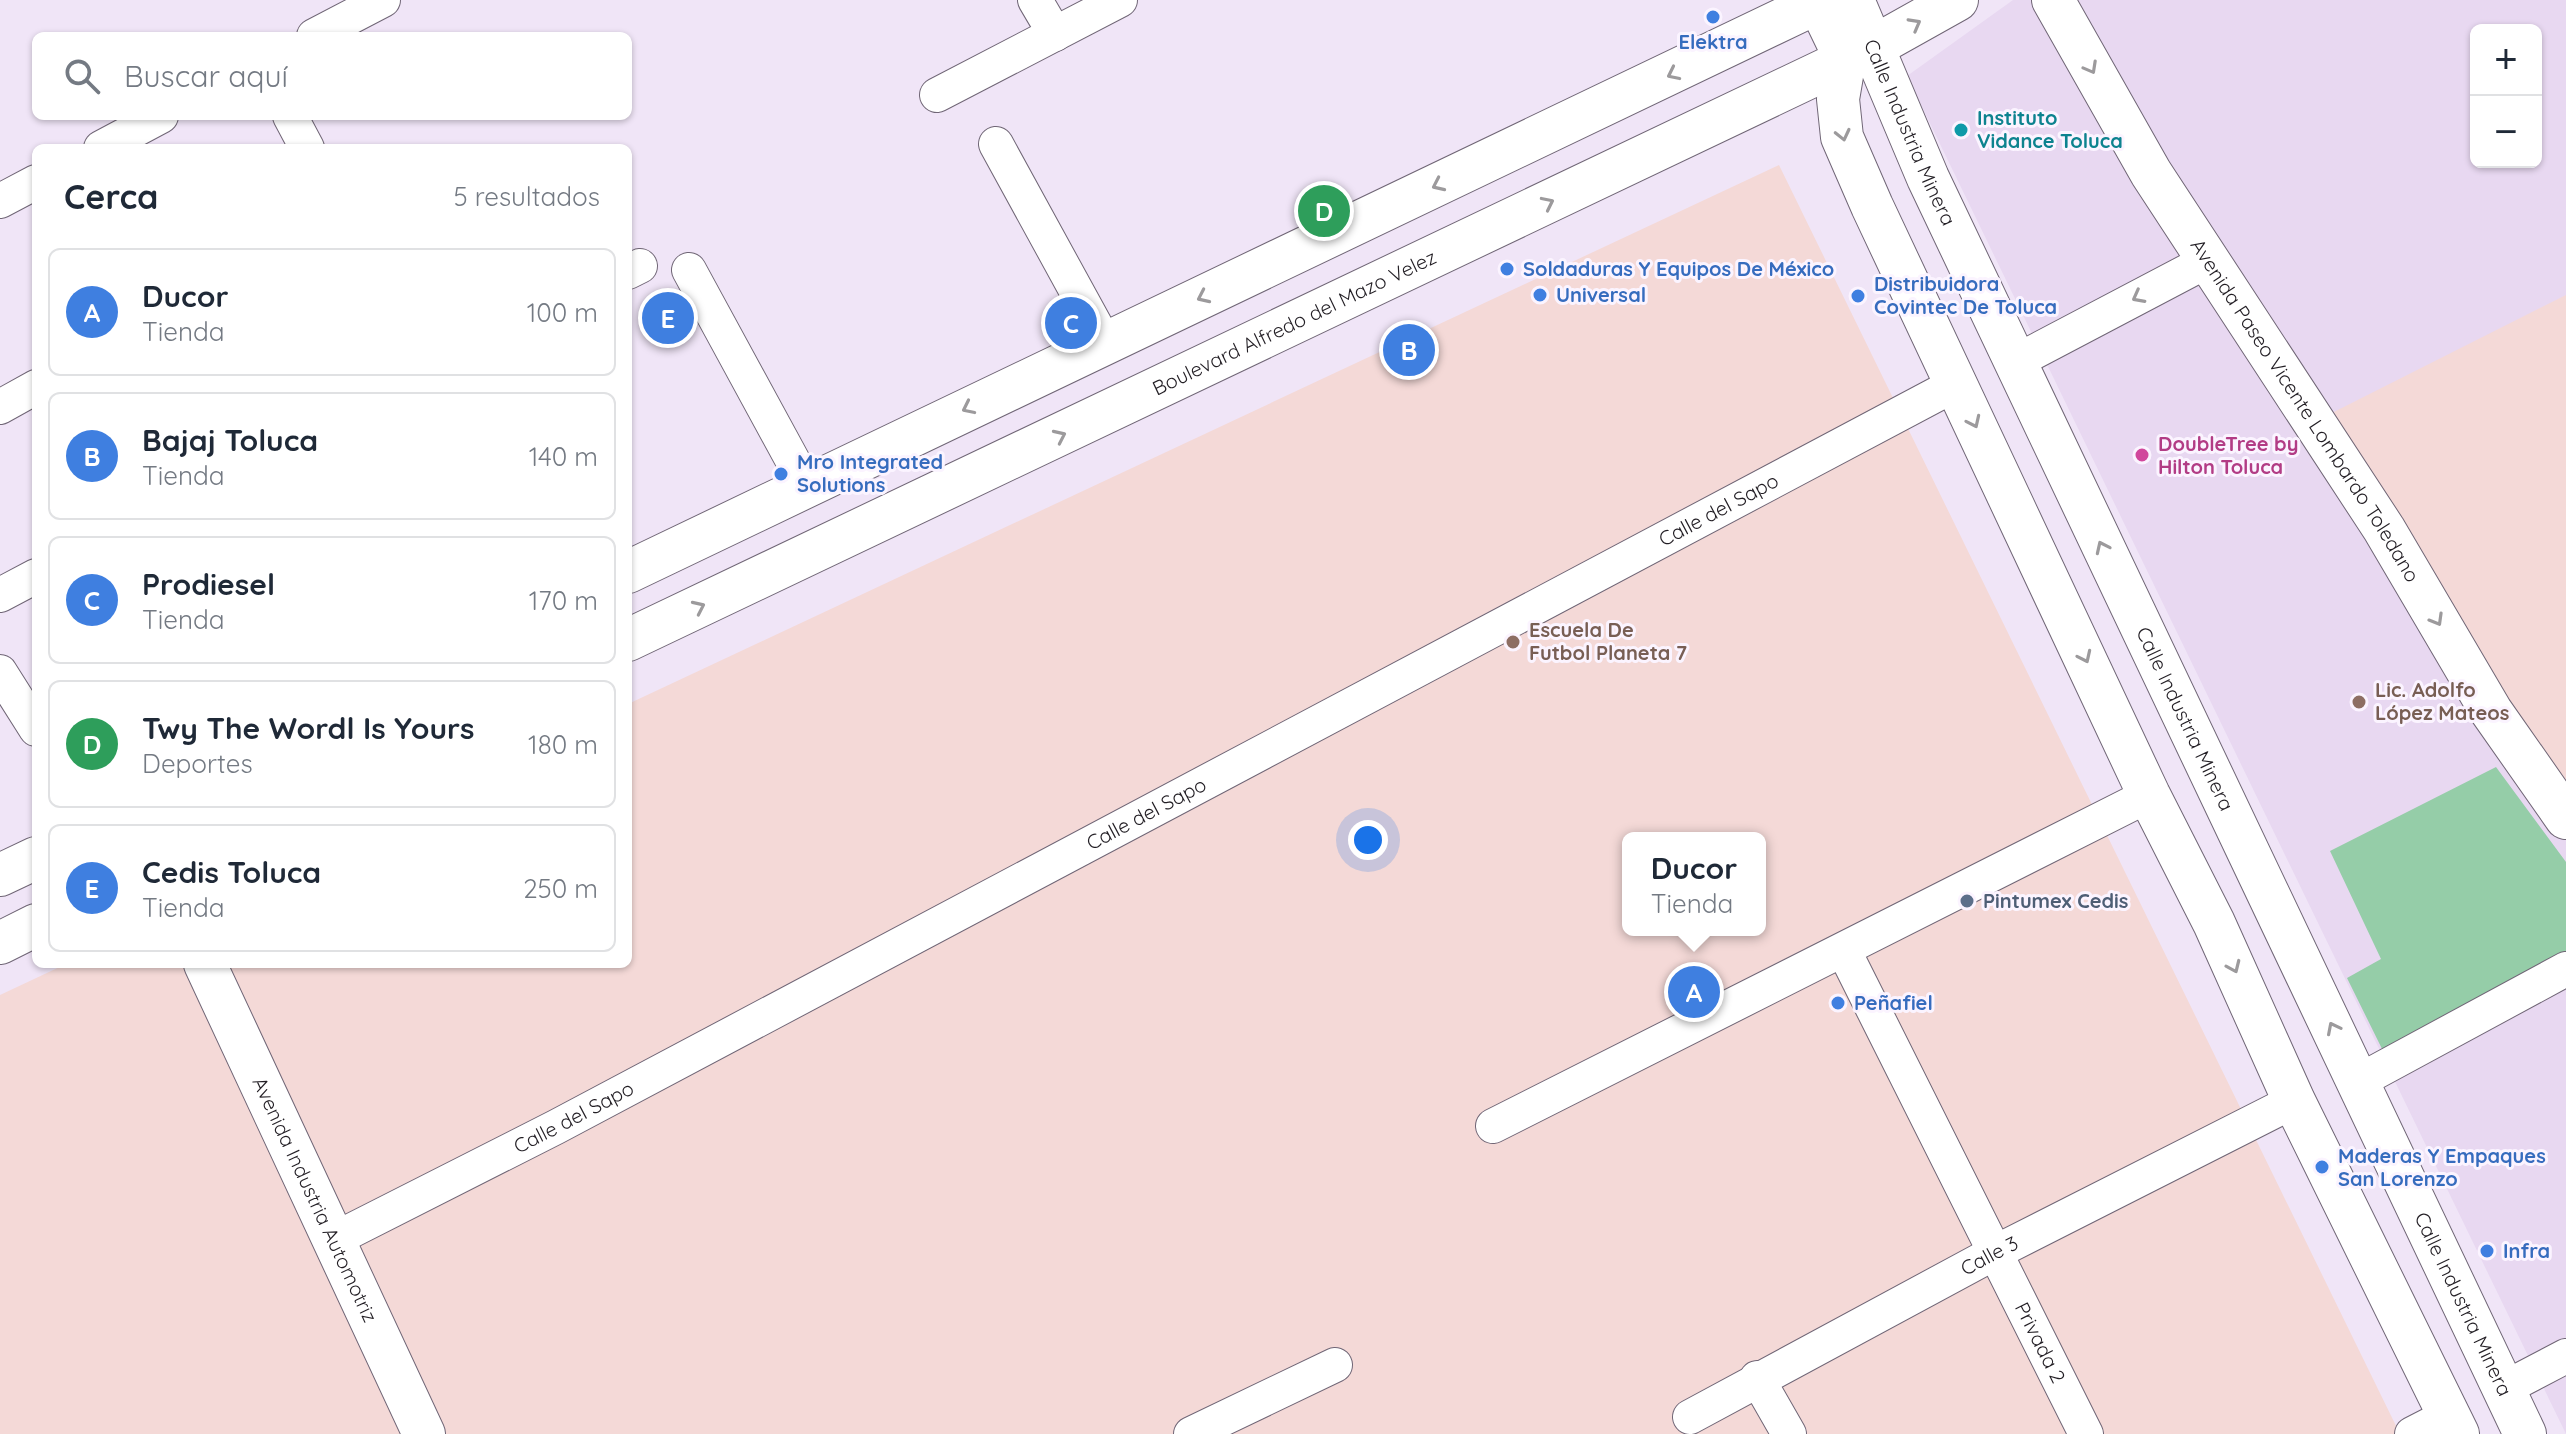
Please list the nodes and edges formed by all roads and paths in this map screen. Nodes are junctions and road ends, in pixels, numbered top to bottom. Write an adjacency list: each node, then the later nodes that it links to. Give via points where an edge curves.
1 (383, 0): 7 (street)
2 (1035, 0): 8 (street)
3 (1120, 0): 8 (street)
4 (1957, 0): 9 (main road, Boulevard Alfredo del Mazo Velez, one-way to 4)
5 (2053, 0): 20 (main road, Avenida Paseo Vicente Lombardo Toledano, one-way to 20)
6 (1828, 1): 9 (main road, Calle Industria Minera); 22 (main road, one-way to 22)
7 (322, 32)
8 (1055, 34): 10 (street)
9 (1859, 53): 16 (main road, Calle Industria Minera); 19 (main road, Calle Industria Minera, one-way to 19, via 1838,99 1842,137); 31 (main road, Boulevard Alfredo del Mazo Velez, one-way to 9)
10 (937, 95)
11 (154, 120): 13 (street)
12 (292, 120): 14 (street)
13 (108, 144)
14 (305, 144)
15 (996, 144): 22 (street)
16 (1928, 178): 19 (main road, via 1907,176 1891,182); 23 (main road, Calle Industria Minera)
17 (32, 184): 18 (street)
18 (0, 201)
19 (1872, 206): 24 (main road, Calle Industria Minera)
20 (2207, 261): 23 (street, one-way to 23); 35 (main road, Avenida Paseo Vicente Lombardo Toledano, one-way to 35, via 2384,529 2491,711)
21 (689, 270): 27 (street)
22 (1105, 343): 27 (main road, one-way to 27)
23 (2015, 362): 38 (main road, Calle Industria Minera, one-way to 23)
24 (1956, 384): 34 (main road, Calle Industria Minera, one-way to 34); 48 (street, Calle del Sapo, via 556,1127)
25 (32, 389): 26 (street)
26 (0, 407)
27 (806, 485): 28 (main road)
28 (632, 570)
29 (32, 578): 30 (street)
30 (0, 595)
31 (632, 638)
32 (0, 672): 33 (street)
33 (32, 723)
34 (2149, 795): 39 (main road, Calle Industria Minera); 42 (street)
35 (2566, 818)
36 (32, 860): 37 (main road)
37 (0, 875)
38 (2267, 896): 39 (main road); 45 (main road, Calle Industria Minera, one-way to 38)
39 (2214, 923): 46 (main road, Calle Industria Minera, one-way to 46)
40 (32, 927): 41 (main road)
41 (0, 943)
42 (1844, 951): 47 (street); 49 (street, Privada 2)
43 (207, 968): 48 (main road, Avenida Industria Automotriz)
44 (2566, 969): 45 (street)
45 (2359, 1081): 53 (main road, Calle Industria Minera)
46 (2294, 1101): 49 (street, Calle 3); 55 (main road, Calle Industria Minera)
47 (1493, 1126)
48 (335, 1239): 56 (main road, Avenida Industria Automotriz)
49 (1994, 1253): 52 (street, Calle 3); 59 (street, Privada 2)
50 (2566, 1356): 53 (street)
51 (1335, 1365): 57 (street)
52 (1757, 1378): 54 (street, Calle 3); 58 (street)
53 (2503, 1389): 61 (main road, Calle Industria Minera)
54 (1690, 1417)
55 (2453, 1424): 60 (street, Calle Industria Minera)
56 (424, 1434)
57 (1191, 1434)
58 (1789, 1434)
59 (2086, 1434)
60 (2412, 1434)
61 (2525, 1434)

